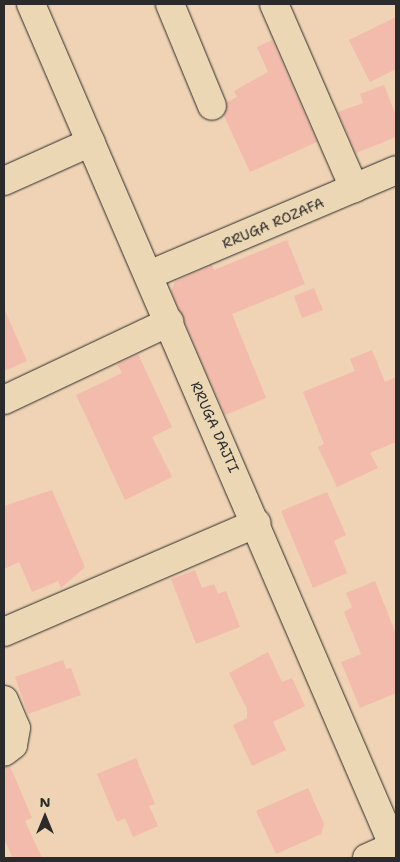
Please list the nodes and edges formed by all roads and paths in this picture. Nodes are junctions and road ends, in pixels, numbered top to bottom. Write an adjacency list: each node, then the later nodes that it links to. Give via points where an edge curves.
1 (31, 4): 5 (street, RRUGA DAJTI)
2 (170, 4): 4 (street)
3 (274, 4): 8 (street)
4 (212, 106)
5 (91, 142): 7 (street); 9 (street, RRUGA DAJTI)
6 (396, 170): 8 (street, RRUGA ROZAFA)
7 (4, 181)
8 (354, 188): 9 (street, RRUGA ROZAFA)
9 (149, 275): 10 (street, RRUGA DAJTI)
10 (169, 322): 11 (street); 12 (street, RRUGA DAJTI)
11 (4, 400)
12 (257, 523): 13 (street); 16 (street, RRUGA DAJTI)
13 (4, 632)
14 (4, 700): 15 (street, via 16,728 13,745)
15 (4, 752)
16 (395, 849): 17 (street)
17 (367, 858)

